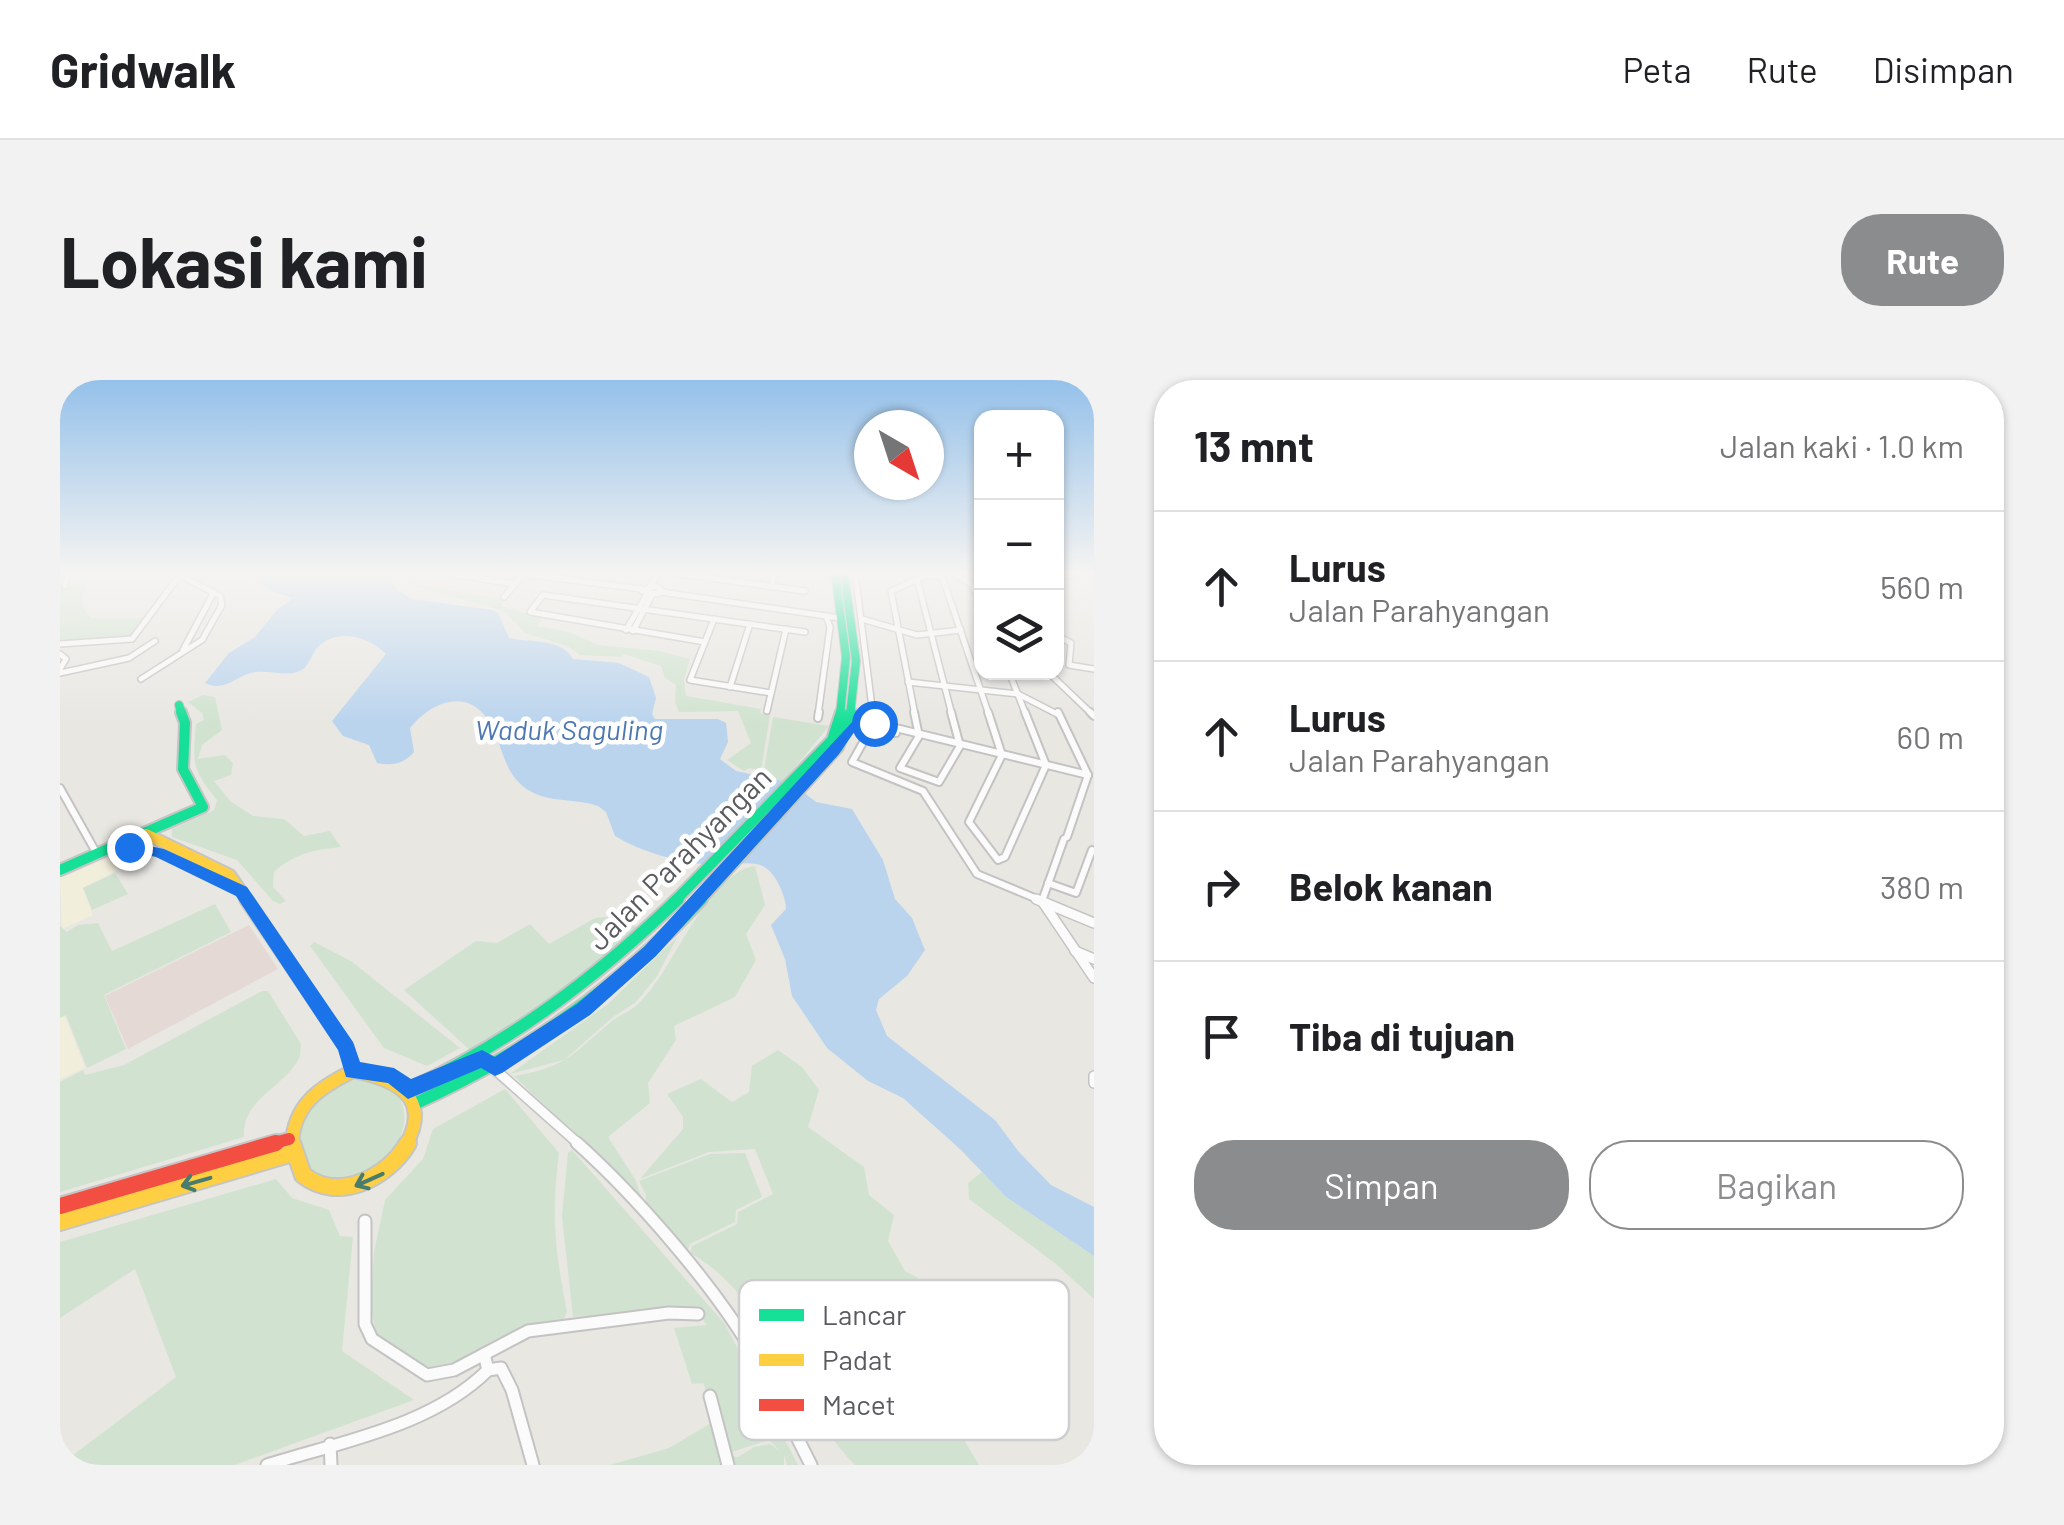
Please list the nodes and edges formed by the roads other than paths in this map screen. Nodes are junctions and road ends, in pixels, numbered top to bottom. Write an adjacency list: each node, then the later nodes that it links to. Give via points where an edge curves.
1 (594, 622): 20 (street)
2 (144, 623): 28 (street, via 132,639)
3 (198, 623): 29 (street)
4 (212, 623): 29 (street, via 202,640)
5 (635, 623): 20 (street)
6 (674, 623): 23 (street)
7 (713, 623): 27 (street)
8 (740, 623): 17 (street)
9 (828, 623): 45 (street)
10 (840, 623): 30 (main road, Jalan Parahyangan)
11 (847, 623): 30 (main road, Jalan Parahyangan)
12 (862, 623): 47 (street)
13 (881, 623): 22 (street)
14 (899, 623): 22 (street)
15 (928, 623): 24 (street)
16 (959, 623): 19 (street)
17 (750, 624): 18 (street); 38 (street)
18 (786, 629): 21 (street); 40 (street)
19 (962, 630): 24 (street); 39 (street)
20 (630, 631): 23 (street)
21 (805, 632)
22 (901, 632): 24 (street); 36 (street)
23 (668, 636): 27 (street)
24 (932, 636): 37 (street)
25 (1064, 640): 31 (street, via 1071,643 1068,665)
26 (155, 641): 32 (street, via 129,658)
27 (705, 642): 38 (street, via 690,680)
28 (60, 649): 32 (street, via 66,657)
29 (183, 650): 33 (street)
30 (850, 667): 46 (main road, Jalan Parahyangan); 50 (main road, Jalan Parahyangan, via 844,715)
31 (1094, 669)
32 (60, 671)
33 (141, 680)
34 (1012, 680): 41 (street)
35 (1057, 680): 44 (street)
36 (908, 682): 37 (street); 48 (street)
37 (946, 686): 39 (street); 49 (street)
38 (730, 687): 40 (street)
39 (981, 690): 41 (street); 51 (street)
40 (771, 693): 43 (street)
41 (1018, 694): 52 (street); 53 (street, via 1061,714)
42 (179, 705): 55 (main road, via 187,725 182,766 205,804)
43 (767, 711)
44 (1093, 714)
45 (818, 718)
46 (854, 721): 47 (street); 50 (main road, Jalan Parahyangan)
47 (874, 726): 48 (street); 63 (street, via 852,762 923,791 977,874)
48 (919, 736): 49 (street); 49 (street, via 900,768 940,782)
49 (960, 746): 51 (street)
50 (830, 750): 62 (main road, Jalan Parahyangan)
51 (1002, 755): 52 (street); 52 (street, via 969,825 1002,860)
52 (1046, 765): 53 (street)
53 (1088, 775): 60 (street)
54 (61, 792): 58 (street)
55 (146, 834): 56 (main road); 61 (main road, via 226,871)
56 (126, 842): 58 (main road); 61 (street, via 134,851 159,852)
57 (1092, 850): 60 (street, via 1076,893)
58 (97, 854): 59 (main road)
59 (60, 870)
60 (1048, 883): 63 (street)
61 (241, 892): 70 (main road, via 346,1048)
62 (687, 899): 68 (main road, Jalan Parahyangan, via 601,975); 69 (main road, Jalan Parahyangan, via 650,952 616,984)
63 (1042, 901): 64 (street); 65 (street)
64 (1094, 923)
65 (1075, 950): 66 (street); 67 (street)
66 (1094, 958)
67 (1094, 978)
68 (482, 1058): 69 (street); 71 (main road, Jalan Parahyangan)
69 (495, 1067): 72 (main road, Jalan Parahyangan); 79 (street, via 602,1166)
70 (353, 1071): 71 (main road, via 394,1076); 73 (main road, via 305,1100)
71 (408, 1090): 72 (main road)
72 (414, 1104): 74 (main road, one-way to 74, via 404,1152 359,1186 313,1183)
73 (288, 1139): 74 (main road); 75 (main road)
74 (289, 1154): 77 (main road, one-way to 77)
75 (60, 1206)
76 (365, 1221): 80 (street, via 362,1308 372,1339 426,1375)
77 (60, 1222)
78 (698, 1314): 80 (street, via 528,1331)
79 (739, 1330)
80 (484, 1354): 81 (street)
81 (488, 1370): 84 (street, via 415,1417); 87 (street, via 500,1368 512,1390)
82 (710, 1396): 88 (street)
83 (798, 1440): 89 (street)
84 (330, 1444): 85 (street); 86 (street)
85 (266, 1465)
86 (331, 1465)
87 (533, 1465)
88 (728, 1465)
89 (811, 1465)

